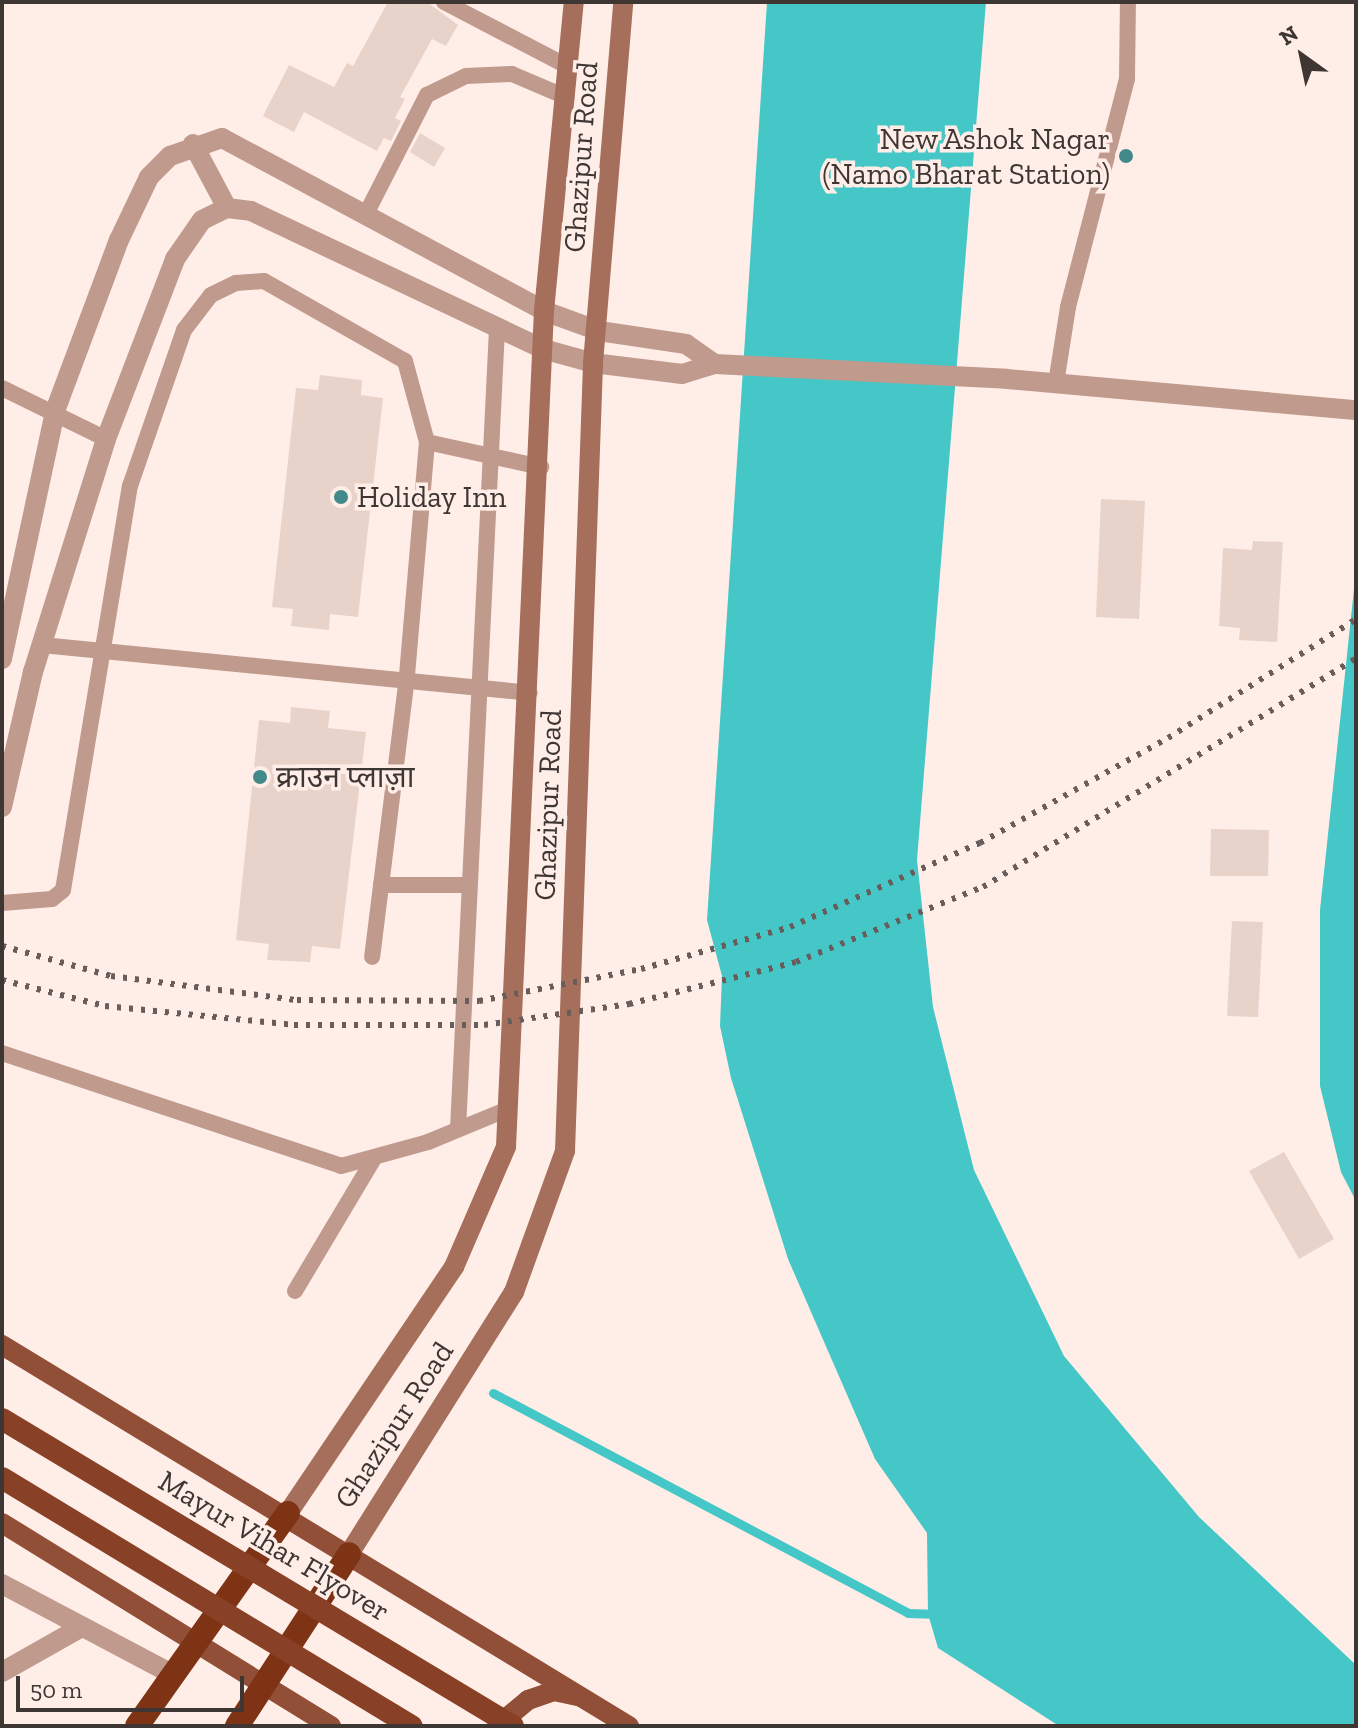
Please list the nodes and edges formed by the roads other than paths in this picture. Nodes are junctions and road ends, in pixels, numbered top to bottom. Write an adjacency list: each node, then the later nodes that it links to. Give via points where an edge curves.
1 (444, 2): 5 (lane)
2 (574, 2): 5 (main road, Ghazipur Road)
3 (623, 2): 12 (main road, Ghazipur Road)
4 (1128, 2): 16 (lane, via 1127,79 1068,307)
5 (569, 67): 6 (main road, Ghazipur Road)
6 (566, 97): 9 (lane, via 512,74 466,76 427,95); 10 (main road, Ghazipur Road)
7 (193, 144): 8 (street); 9 (street, via 222,138); 19 (street, via 149,177)
8 (227, 208): 11 (street, via 251,211); 20 (street, via 202,220 175,259)
9 (366, 214): 10 (street)
10 (544, 311): 12 (street); 13 (main road, Ghazipur Road)
11 (497, 329): 13 (street); 22 (lane)
12 (599, 331): 14 (main road, Ghazipur Road); 15 (street, via 686,344)
13 (543, 349): 14 (street); 23 (main road, Ghazipur Road)
14 (593, 363): 15 (street, via 682,374); 45 (main road, Ghazipur Road, via 565,1151 514,1292)
15 (715, 364): 16 (street)
16 (1056, 383): 18 (street)
17 (2, 388): 19 (lane)
18 (1356, 410)
19 (55, 411): 20 (lane); 26 (street)
20 (106, 439): 24 (street)
21 (427, 442): 22 (lane); 25 (lane, via 405,361 264,281 236,283 211,295 184,330 130,486); 27 (lane)
22 (490, 457): 23 (lane); 28 (lane)
23 (541, 467): 29 (main road, Ghazipur Road)
24 (42, 645): 25 (lane); 30 (street)
25 (98, 652): 27 (lane); 33 (lane, via 63,890 52,899)
26 (2, 659)
27 (406, 685): 28 (lane); 31 (lane)
28 (479, 690): 29 (lane); 32 (lane)
29 (530, 693): 36 (main road, Ghazipur Road)
30 (2, 807)
31 (381, 885): 32 (lane); 34 (lane)
32 (469, 885): 37 (lane)
33 (2, 903)
34 (372, 957)
35 (2, 1053): 38 (lane, via 341,1166)
36 (508, 1109): 37 (lane); 43 (main road, Ghazipur Road, via 506,1147 454,1267)
37 (458, 1129): 38 (lane)
38 (375, 1157): 39 (lane)
39 (295, 1291)
40 (2, 1345): 43 (main road)
41 (2, 1419): 58 (highway, Mayur Vihar Flyover, bridge)
42 (2, 1478): 56 (highway, bridge)
43 (288, 1513): 45 (main road); 48 (highway)
44 (2, 1523): 48 (main road)
45 (349, 1554): 51 (highway); 52 (main road)
46 (2, 1584): 47 (street)
47 (82, 1627): 49 (street); 50 (street)
48 (192, 1644): 50 (highway); 51 (main road)
49 (2, 1672)
50 (172, 1674): 54 (highway)
51 (264, 1686): 53 (main road); 55 (highway)
52 (589, 1698): 57 (main road, via 554,1691 528,1700); 59 (main road)
53 (329, 1725)
54 (137, 1726)
55 (237, 1726)
56 (412, 1726)
57 (497, 1726)
58 (513, 1726)
59 (629, 1726)

